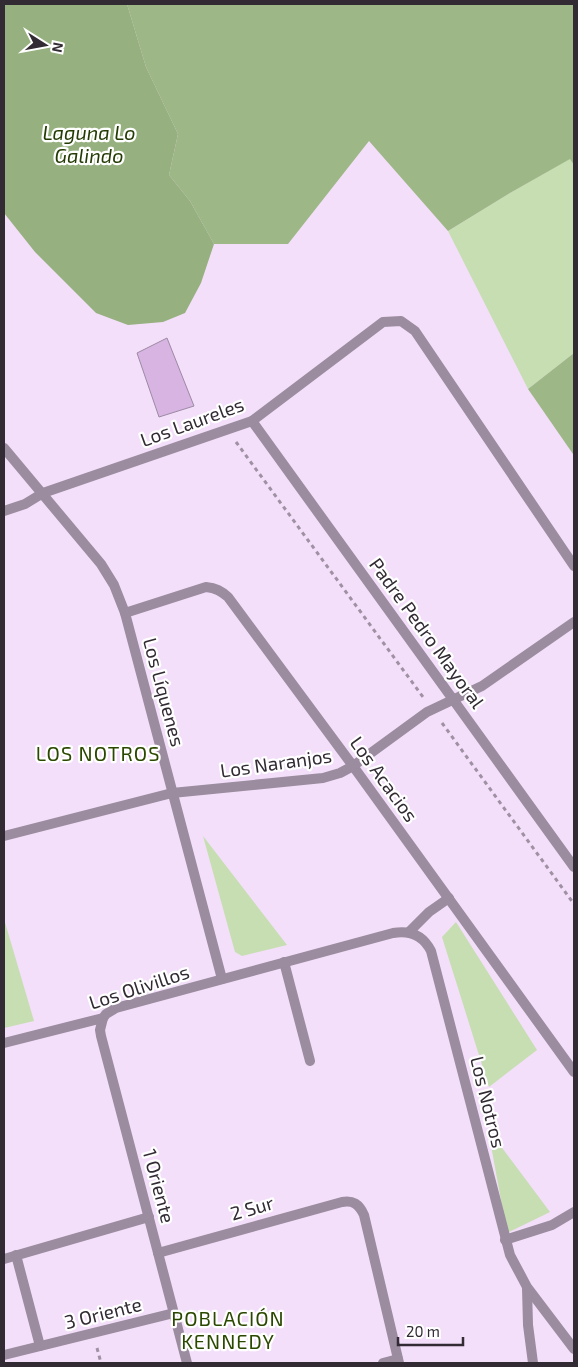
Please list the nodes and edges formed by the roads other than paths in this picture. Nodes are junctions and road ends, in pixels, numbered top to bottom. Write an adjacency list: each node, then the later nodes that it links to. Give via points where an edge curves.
1 (252, 421): 3 (street, Los Laureles); 5 (street, Los Laureles, via 383,322 401,321 415,332); 8 (street, Padre Pedro Mayoral)
2 (4, 448): 3 (street, Los Líquenes)
3 (42, 493): 4 (street, Los Laureles); 6 (street, Los Líquenes, via 105,568)
4 (4, 511)
5 (574, 566)
6 (125, 613): 9 (street, Los Acacios, via 206,587 222,592); 10 (street, Los Líquenes)
7 (574, 622): 8 (street, Los Naranjos, via 482,686)
8 (453, 699): 9 (street, Los Naranjos, via 432,709); 12 (street, Padre Pedro Mayoral)
9 (353, 766): 10 (street, Los Naranjos, via 323,778); 13 (street, Los Acacios)
10 (172, 793): 11 (street, Los Naranjos); 16 (street, Los Líquenes)
11 (4, 836)
12 (574, 867)
13 (449, 898): 14 (street, via 428,912); 20 (street, Los Acacios)
14 (409, 932): 15 (street, via 393,933); 23 (street, Los Notros, via 422,939 431,950)
15 (284, 962): 16 (street, Los Olivillos); 19 (street)
16 (222, 979): 17 (street, Los Olivillos, via 116,1008)
17 (103, 1018): 18 (street, Los Olivillos); 22 (street, 1 Oriente, via 101,1036)
18 (4, 1043)
19 (310, 1061)
20 (574, 1072)
21 (574, 1212): 23 (street, via 552,1225)
22 (149, 1217): 24 (street, 1 Oriente); 25 (street)
23 (505, 1240): 27 (street, Los Notros)
24 (158, 1253): 28 (street, 1 Oriente); 32 (street, 2 Sur, via 342,1202 356,1203 364,1215)
25 (16, 1255): 26 (street); 29 (street)
26 (4, 1259)
27 (526, 1287): 30 (street, Los Notros); 35 (street, Los Notros)
28 (174, 1313): 29 (street, 3 Oriente); 33 (street, 1 Oriente)
29 (40, 1346): 31 (street, 3 Oriente)
30 (574, 1349)
31 (4, 1355)
32 (398, 1361): 34 (street)
33 (187, 1363)
34 (382, 1363)
35 (534, 1363)

